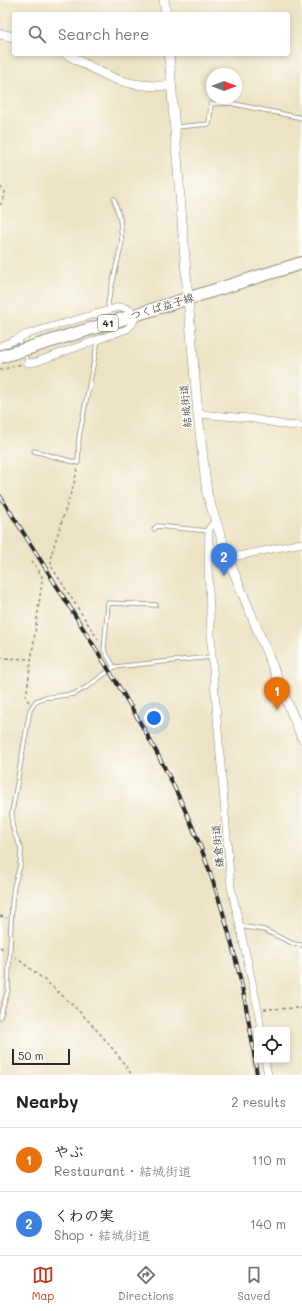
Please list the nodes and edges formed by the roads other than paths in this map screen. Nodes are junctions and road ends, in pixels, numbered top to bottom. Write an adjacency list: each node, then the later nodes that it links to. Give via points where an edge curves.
1 (164, 0): 2 (street)
2 (166, 12)
3 (0, 34): 4 (street)
4 (12, 36)
5 (70, 56): 7 (street, via 122,81)
6 (169, 56): 7 (street, 結城街道)
7 (172, 86): 9 (street, 結城街道)
8 (302, 118): 9 (lane, via 230,103 211,104 208,124)
9 (174, 127): 12 (street, 結城街道)
10 (114, 199): 13 (lane, via 120,219 122,242 109,298)
11 (302, 263): 12 (main road, つくば益子線 / 41)
12 (188, 298): 14 (main road, つくば益子線 / 41); 20 (street, 結城街道)
13 (110, 310): 14 (street, via 123,307); 15 (street)
14 (136, 314): 16 (street, via 133,323 127,329); 18 (main road, つくば益子線 / 41, bridge)
15 (19, 338): 17 (street); 19 (lane)
16 (98, 340): 19 (street); 22 (lane, via 79,437 78,463)
17 (0, 346)
18 (0, 357)
19 (28, 364)
20 (198, 414): 21 (street); 23 (street, 結城街道, via 207,494)
21 (302, 426)
22 (34, 452)
23 (216, 521): 25 (street); 27 (street, 結城街道)
24 (154, 528): 25 (lane, via 157,526)
25 (209, 531): 29 (street, 鎌倉街道)
26 (302, 543): 27 (street)
27 (228, 558): 31 (street, 結城街道)
28 (156, 605): 30 (lane, via 108,603 104,650)
29 (212, 657): 30 (lane); 32 (street, 鎌倉街道, via 231,887)
30 (114, 667): 34 (lane, via 74,694 36,700 30,710 12,812 12,825 21,854 12,902 8,990)
31 (302, 738)
32 (239, 926): 33 (lane, via 264,930 294,944); 35 (street, 鎌倉街道)
33 (302, 945)
34 (0, 1017)
35 (261, 1027)
36 (266, 1063): 37 (street)
37 (268, 1075)

